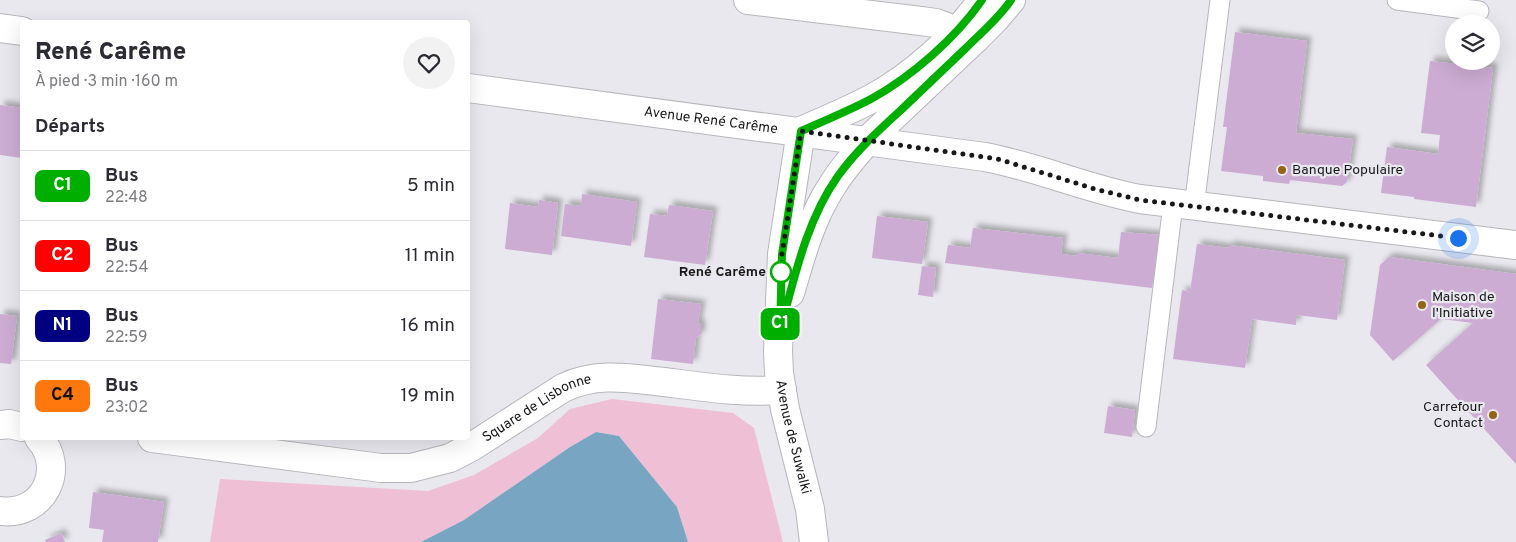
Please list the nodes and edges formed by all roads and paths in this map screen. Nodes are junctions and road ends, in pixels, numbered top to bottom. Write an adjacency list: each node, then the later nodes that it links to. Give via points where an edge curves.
1 (748, 0): 9 (street, via 920,20)
2 (982, 0): 9 (street)
3 (1011, 0): 9 (street, via 995,19)
4 (1220, 0): 13 (lane, via 1206,110)
5 (1397, 0): 6 (lane)
6 (1479, 10)
7 (0, 28): 8 (street)
8 (20, 30)
9 (966, 34): 11 (street, via 879,94); 12 (street, Avenue de Suwalki)
10 (470, 88): 11 (street, Avenue René Carême)
11 (801, 131): 12 (street, Avenue René Carême); 15 (street, Avenue de Suwalki, via 782,254)
12 (868, 140): 13 (street, Avenue René Carême, via 998,159 1109,193); 15 (street, Avenue de Suwalki, via 838,176 818,211)
13 (1184, 206): 14 (street, Avenue René Carême); 19 (lane)
14 (1516, 245)
15 (780, 331): 16 (street, Avenue de Suwalki, via 778,352)
16 (782, 390): 21 (street, Square de Lisbonne, via 748,391 613,377 589,378 563,388 450,458 411,468 381,468); 23 (street, Avenue de Suwalki, via 810,509)
17 (0, 424): 18 (street)
18 (20, 427)
19 (1146, 427)
20 (46, 440): 22 (street, via 52,467 45,491 27,508)
21 (167, 440)
22 (0, 511)
23 (814, 542)

